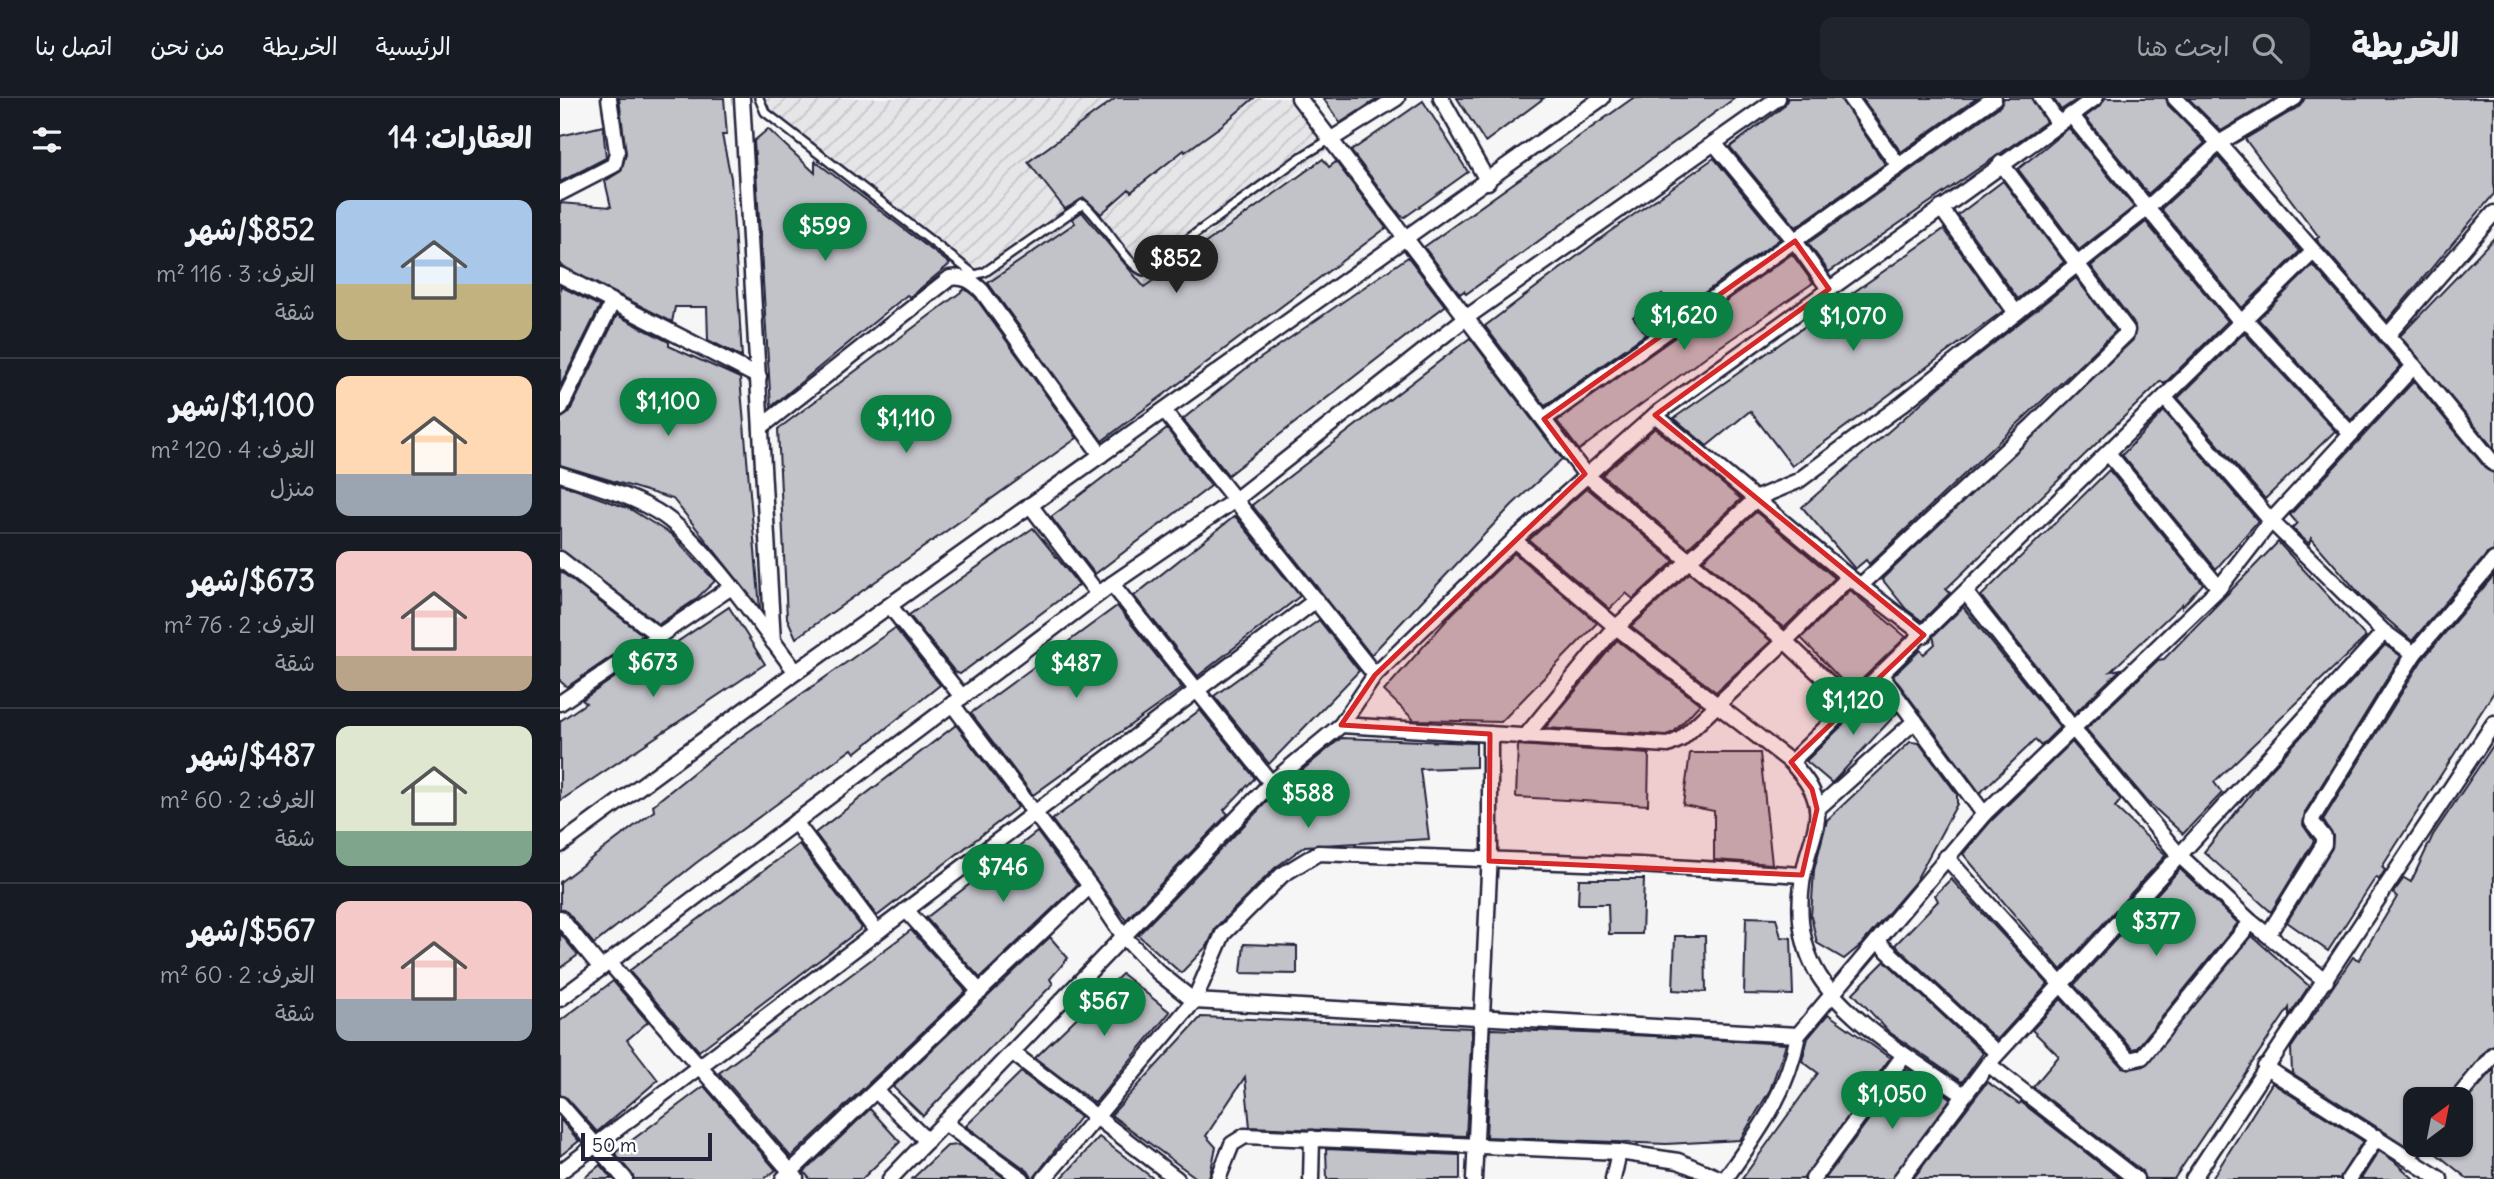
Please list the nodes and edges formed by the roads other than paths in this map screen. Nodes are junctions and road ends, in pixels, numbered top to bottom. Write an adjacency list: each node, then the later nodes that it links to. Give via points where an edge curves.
1 (608, 98): 22 (street, via 617,152 614,165)
2 (742, 98): 38 (street)
3 (759, 98): 16 (lane, via 765,112 975,275 1083,204 1135,267 1144,271)
4 (1299, 98): 16 (street)
5 (1396, 98): 16 (street)
6 (1441, 98): 21 (street)
7 (1602, 98): 21 (street)
8 (1778, 98): 17 (street)
9 (1850, 98): 20 (street)
10 (1994, 98): 20 (street)
11 (2041, 98): 15 (street)
12 (2095, 98): 15 (street)
13 (2175, 98): 18 (street)
14 (2295, 98): 18 (street)
15 (2065, 120): 19 (street); 24 (street)
16 (1330, 140): 26 (street)
17 (1714, 143): 27 (street); 34 (street)
18 (2218, 143): 24 (street); 28 (street)
19 (2001, 163): 23 (street); 29 (street)
20 (1899, 166): 27 (street)
21 (1488, 182): 26 (street)
22 (560, 193)
23 (1941, 208): 31 (street); 33 (street)
24 (2147, 208): 29 (street); 35 (street)
25 (2494, 213): 36 (street)
26 (1407, 238): 34 (street); 41 (street)
27 (1795, 241): 31 (street); 43 (street)
28 (2313, 252): 35 (street); 36 (street)
29 (2077, 261): 33 (street); 59 (street, via 2127,330 2123,339)
30 (560, 275): 32 (street)
31 (1829, 289): 42 (street)
32 (612, 303): 38 (street); 40 (street)
33 (2016, 313): 51 (street, via 1798,481)
34 (1467, 317): 43 (street); 52 (street)
35 (2243, 320): 39 (street); 45 (street)
36 (2387, 336): 37 (street)
37 (2414, 366): 45 (street); 48 (street)
38 (759, 377): 44 (street)
39 (2165, 398): 46 (street); 54 (street)
40 (560, 409)
41 (1165, 412): 47 (street); 52 (street)
42 (1655, 415): 50 (street); 51 (street)
43 (1544, 419): 50 (street)
44 (761, 427): 47 (street, via 950,278 960,277 982,291); 72 (street)
45 (2351, 435): 54 (street)
46 (2108, 453): 62 (street); 63 (street)
47 (1101, 455): 53 (street)
48 (2494, 464)
49 (560, 474): 61 (street, via 631,498 666,517)
50 (1586, 474): 55 (street); 57 (street)
51 (1757, 498): 57 (street); 59 (street)
52 (1235, 500): 60 (street); 65 (street)
53 (1030, 505): 64 (street); 66 (street)
54 (2271, 521): 62 (street); 68 (street)
55 (1514, 540): 67 (street); 76 (street)
56 (560, 559): 70 (street)
57 (1689, 559): 67 (street); 71 (street)
58 (2494, 560): 73 (street)
59 (1855, 582): 69 (street); 71 (street)
60 (1112, 584): 64 (street); 77 (street)
61 (730, 588): 70 (street); 72 (street)
62 (2218, 588): 85 (street)
63 (1966, 593): 69 (street); 85 (street)
64 (1098, 594): 79 (street)
65 (1316, 600): 76 (street); 77 (street)
66 (890, 606): 74 (street); 79 (street)
67 (1616, 627): 81 (street); 87 (street)
68 (2384, 632): 73 (street); 95 (street)
69 (1924, 635): 75 (street)
70 (659, 636): 78 (street)
71 (1785, 641): 80 (street); 81 (street)
72 (773, 642): 74 (street)
73 (2414, 654): 104 (street, via 2313,817 2324,844)
74 (796, 672): 94 (street)
75 (1880, 674): 80 (street); 82 (street)
76 (1375, 675): 84 (street)
77 (1197, 690): 89 (street); 91 (street)
78 (562, 698)
79 (957, 701): 91 (street); 93 (street)
80 (1849, 702): 88 (street)
81 (1717, 707): 87 (street, via 1668,745); 88 (street)
82 (1914, 721): 90 (street); 92 (street)
83 (2494, 723): 108 (street)
84 (1341, 725): 86 (street); 89 (street)
85 (2072, 727): 92 (street); 95 (street)
86 (1490, 734): 87 (street); 97 (street)
87 (1525, 737)
88 (1791, 762): 90 (street, via 1812,789)
89 (1271, 783): 105 (street)
90 (1817, 809): 98 (street)
91 (1035, 813): 99 (street); 100 (street)
92 (1984, 814): 96 (street)
93 (795, 822): 103 (street); 107 (street)
94 (560, 845)
95 (2179, 855): 102 (street); 109 (street)
96 (1947, 857): 106 (street); 109 (street)
97 (1489, 862): 98 (street); 113 (street, via 1331,852 1311,856 1282,875 1223,934); 114 (street)
98 (1802, 875): 111 (street, via 1804,934 1814,967)
99 (1090, 887): 105 (street); 110 (street)
100 (906, 910): 103 (street); 110 (street)
101 (560, 918): 107 (street)
102 (2251, 922): 104 (street); 109 (street, via 2136,1060 2125,1057)
103 (877, 932): 120 (street)
104 (2268, 935): 108 (street)
105 (1125, 938): 113 (street); 116 (street)
106 (1877, 941): 111 (street); 119 (street)
107 (605, 965): 112 (street); 120 (street)
108 (2326, 981): 121 (street)
109 (2062, 983): 119 (street)
110 (980, 992): 123 (street)
111 (1832, 995): 115 (street); 118 (street)
112 (560, 999)
113 (1194, 1001): 114 (street); 126 (street)
114 (1479, 1016): 115 (street); 131 (street)
115 (1798, 1035): 146 (street, via 1792,1068 1773,1111)
116 (1013, 1053): 126 (street); 127 (street)
117 (2494, 1054): 122 (street)
118 (1904, 1055): 124 (street); 147 (street)
119 (1992, 1059): 124 (street); 149 (street)
120 (699, 1067): 132 (street); 136 (street)
121 (2265, 1067): 128 (street); 150 (street)
122 (2466, 1087)
123 (876, 1091): 130 (street); 136 (street)
124 (1964, 1095): 148 (street)
125 (560, 1104): 132 (street)
126 (1097, 1118): 140 (street); 141 (street)
127 (945, 1122): 130 (street); 139 (street)
128 (2377, 1137): 134 (street); 151 (street)
129 (1312, 1138): 131 (street); 142 (street, via 1244,1136 1232,1144); 143 (street)
130 (927, 1141): 138 (street)
131 (1475, 1144): 133 (street); 144 (street)
132 (596, 1145): 135 (street); 137 (street)
133 (1619, 1152): 145 (street); 146 (street, via 1678,1161)
134 (2407, 1158): 152 (street)
135 (560, 1172)
136 (790, 1177)
137 (625, 1179)
138 (890, 1179)
139 (1022, 1179)
140 (1044, 1179)
141 (1177, 1179)
142 (1218, 1179)
143 (1311, 1179)
144 (1474, 1179)
145 (1613, 1179)
146 (1723, 1179)
147 (1813, 1179)
148 (1901, 1179)
149 (2136, 1179)
150 (2193, 1179)
151 (2349, 1179)
152 (2440, 1179)

